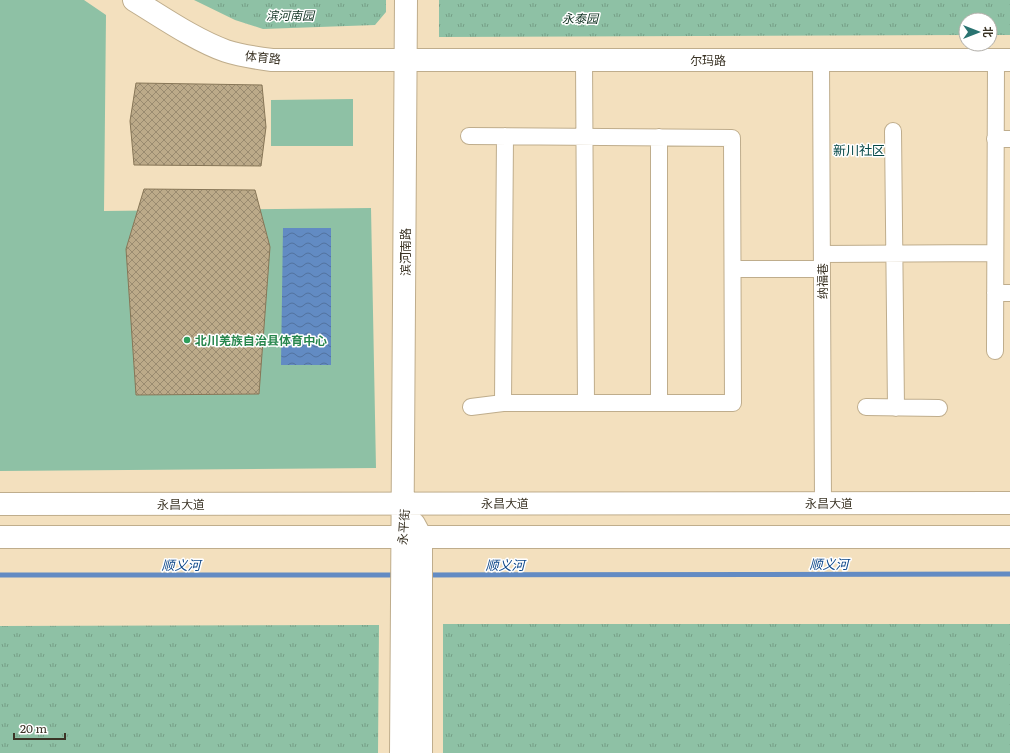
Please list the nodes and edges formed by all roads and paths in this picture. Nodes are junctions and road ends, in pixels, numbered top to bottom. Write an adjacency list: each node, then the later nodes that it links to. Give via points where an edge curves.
1 (134, 0): 3 (main road, 体育路, via 225,51 248,57 272,60)
2 (406, 0): 3 (main road, 滨河南路)
3 (406, 60): 4 (main road, 尔玛路); 29 (main road, 滨河南路)
4 (584, 60): 5 (main road, 尔玛路); 10 (street)
5 (821, 60): 6 (main road, 尔玛路); 15 (street, 纳福巷)
6 (1003, 60): 12 (street)
7 (893, 131): 14 (street)
8 (469, 136): 9 (street)
9 (505, 136): 10 (street); 19 (street)
10 (584, 136): 11 (street); 20 (street)
11 (659, 137): 16 (street, via 732,138); 21 (street)
12 (1003, 139): 13 (street)
13 (995, 253): 14 (street); 17 (street)
14 (894, 254): 15 (street); 24 (street)
15 (822, 262): 16 (street); 26 (street, 纳福巷)
16 (733, 269): 21 (street, via 733,403)
17 (1002, 293): 18 (street)
18 (995, 352)
19 (503, 403): 20 (street); 22 (street)
20 (586, 403): 21 (street)
21 (659, 403)
22 (471, 407)
23 (866, 407): 24 (street)
24 (896, 408): 25 (street)
25 (939, 408)
26 (823, 503): 27 (main road, 永昌大道); 29 (main road, 永昌大道)
27 (1010, 503)
28 (0, 504): 29 (main road, 永昌大道)
29 (403, 504): 32 (main road, 永平街)
30 (0, 537): 32 (main road)
31 (1010, 537): 32 (main road)
32 (411, 548): 33 (main road, 永平街)
33 (411, 596): 34 (main road, 永平街); 35 (main road, 永平街)
34 (401, 753)
35 (421, 753)

